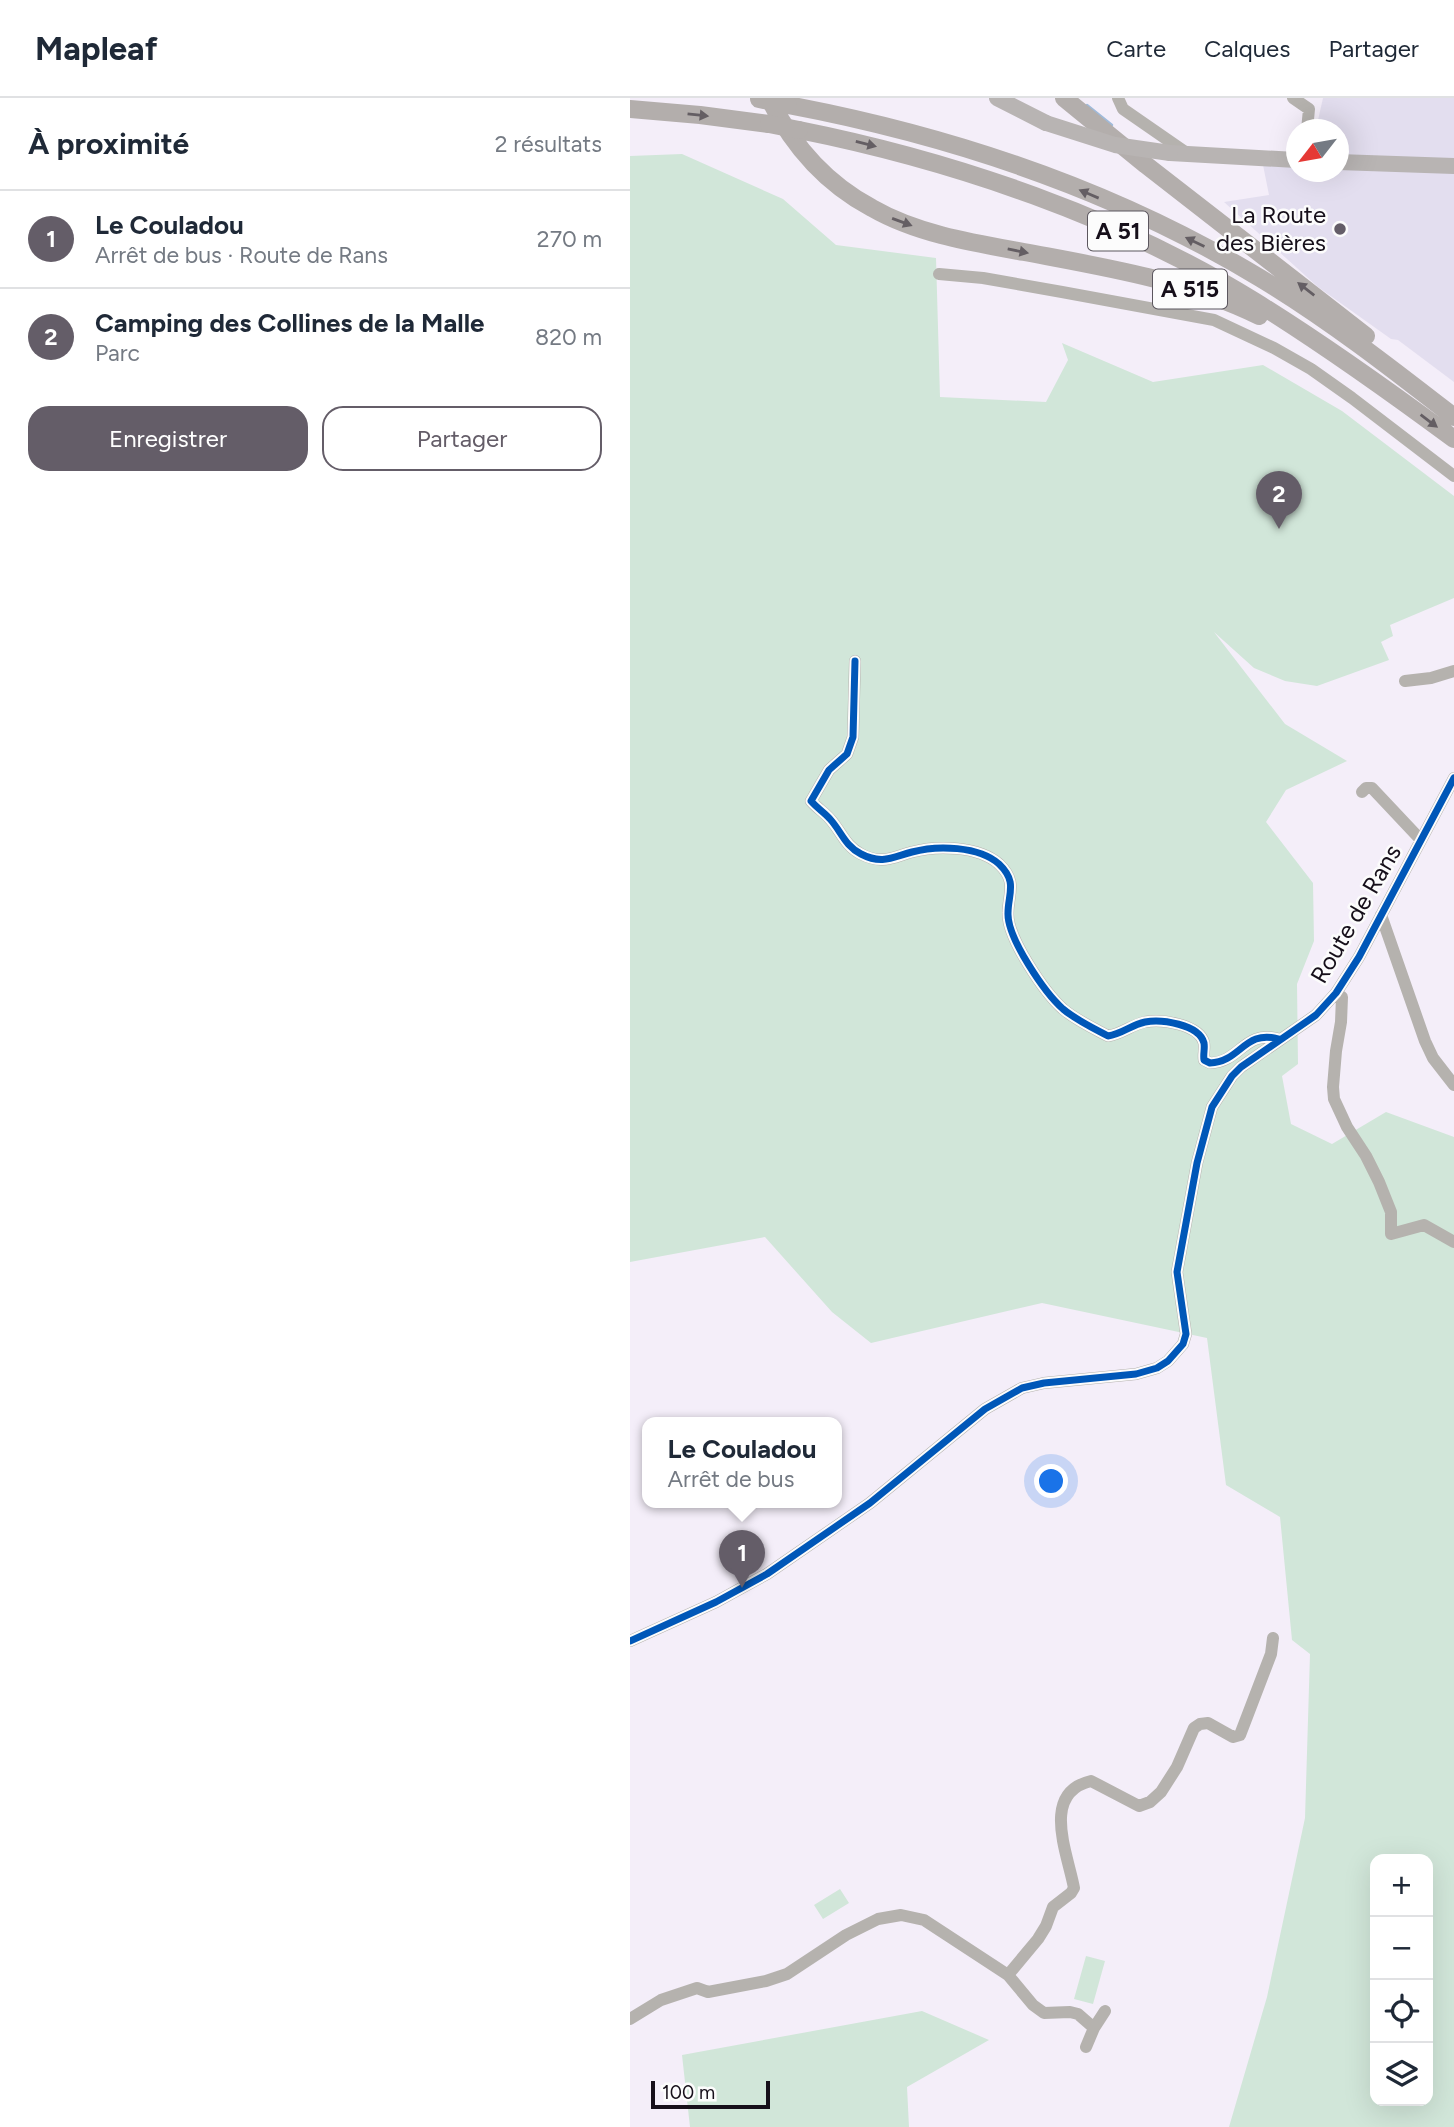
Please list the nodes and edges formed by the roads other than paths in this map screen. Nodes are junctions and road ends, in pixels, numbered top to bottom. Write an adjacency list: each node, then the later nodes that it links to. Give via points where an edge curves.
1 (998, 98): 10 (main road, bridge, via 1046,123 1115,145)
2 (1057, 98): 9 (highway)
3 (1064, 98): 9 (highway, A 515)
4 (1118, 98): 10 (street, via 1123,109)
5 (1293, 98): 8 (street, via 1309,109)
6 (766, 104): 7 (highway, A 51, one-way to 6, via 700,115); 15 (highway, A 51, one-way to 15, bridge, via 799,130 963,171 1133,237 1254,300); 15 (highway, A 515, one-way to 15, via 821,171 883,214 951,237 1146,277 1241,307); 17 (highway, A 51, one-way to 6, via 1307,308 1208,248 1152,221 968,149 859,118)
7 (630, 109)
8 (1308, 119)
9 (1094, 124): 16 (highway, A 515, one-way to 9)
10 (1189, 154): 11 (main road)
11 (1286, 159)
12 (1349, 162): 13 (main road)
13 (1454, 166)
14 (939, 274): 19 (street, via 1214,320 1311,369)
15 (1405, 403): 18 (highway, A 51, one-way to 18)
16 (1454, 409)
17 (1454, 417)
18 (1454, 439)
19 (1454, 477)
20 (855, 661): 28 (street, via 853,737 847,754 829,770 811,801 849,846 876,860 939,849 979,853 999,863 1011,885 1010,927 1023,955 1063,1009 1108,1036 1145,1022 1186,1025 1201,1038 1204,1060 1210,1063 1226,1059 1256,1037)
21 (1454, 671): 22 (street)
22 (1405, 681)
23 (1454, 778): 25 (street, Route de Rans)
24 (1362, 792): 25 (street, via 1372,788)
25 (1420, 839): 26 (street, Route de Rans)
26 (1381, 915): 27 (street, Route de Rans); 29 (street, via 1425,1041)
27 (1336, 992): 28 (street, Route de Rans, via 1316,1015); 30 (street, via 1342,997 1334,1099 1383,1190 1391,1212 1391,1234 1423,1225)
28 (1279, 1039): 32 (street, Route de Rans, via 1232,1076 1212,1107 1178,1254 1186,1334 1168,1361 1136,1374 1022,1388 985,1409 870,1503 767,1574)
29 (1454, 1085)
30 (1454, 1242)
31 (1273, 1638): 33 (street, via 1240,1735 1233,1737 1208,1723 1194,1728 1161,1791 1139,1806 1091,1781 1078,1784 1068,1794 1061,1816 1062,1833 1074,1888 1053,1907 1038,1939)
32 (630, 1641)
33 (1008, 1975): 35 (street, via 924,1920 891,1916 836,1941 787,1974 708,1992 697,1988 661,2000); 36 (street, via 1032,2005 1044,2012 1078,2014)
34 (1105, 2011): 36 (street)
35 (630, 2019)
36 (1094, 2028): 37 (street)
37 (1086, 2047)

